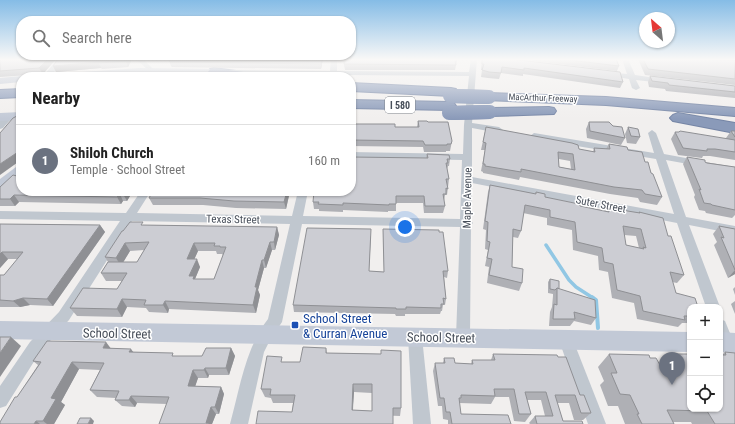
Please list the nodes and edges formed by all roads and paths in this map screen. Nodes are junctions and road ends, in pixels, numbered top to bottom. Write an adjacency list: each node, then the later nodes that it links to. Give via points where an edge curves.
1 (16, 79): 5 (street)
2 (473, 79): 24 (street, Maple Avenue)
3 (632, 79): 8 (street)
4 (648, 79): 6 (street)
5 (0, 81)
6 (670, 81)
7 (356, 88): 12 (highway)
8 (636, 88)
9 (16, 93): 10 (highway)
10 (0, 94)
11 (356, 94): 12 (highway, I 580)
12 (450, 102): 13 (highway, bridge); 13 (highway); 16 (highway, I 580); 19 (highway)
13 (489, 102): 18 (highway, MacArthur Freeway, via 583,110); 18 (highway, MacArthur Freeway, via 563,99)
14 (16, 103): 15 (highway)
15 (0, 104)
16 (356, 104)
17 (735, 106): 18 (highway)
18 (651, 109): 20 (highway, MacArthur Freeway); 23 (highway, MacArthur Freeway); 26 (highway)
19 (356, 112)
20 (735, 112)
21 (16, 116): 22 (street)
22 (4, 117): 25 (street)
23 (735, 122)
24 (468, 125): 27 (street); 31 (street, Maple Avenue)
25 (0, 126)
26 (735, 128)
27 (507, 132)
28 (652, 133): 32 (street)
29 (522, 134): 32 (street)
30 (356, 155): 31 (street)
31 (467, 156): 35 (street, Maple Avenue)
32 (660, 156): 33 (street); 41 (street)
33 (705, 164)
34 (16, 174): 36 (street)
35 (467, 179): 41 (street, Suter Street); 43 (street, Maple Avenue)
36 (0, 186)
37 (143, 196): 40 (street)
38 (302, 196): 42 (street)
39 (0, 215): 40 (street, Texas Street)
40 (129, 217): 42 (street, Texas Street); 47 (street, via 64,316)
41 (681, 219): 44 (street, Suter Street); 45 (street)
42 (297, 220): 43 (street, Texas Street); 48 (street, via 275,322)
43 (466, 223): 50 (street, Maple Avenue)
44 (735, 230)
45 (712, 304)
46 (0, 330): 47 (street, School Street)
47 (50, 331): 48 (street, School Street); 53 (street, via 35,347)
48 (265, 336): 49 (street, School Street); 54 (street, via 257,351)
49 (415, 337): 50 (street, School Street); 55 (street)
50 (463, 337): 51 (street, School Street)
51 (566, 340): 52 (street, School Street); 56 (street)
52 (687, 342)
53 (0, 400)
54 (239, 424)
55 (422, 424)
56 (598, 424)

